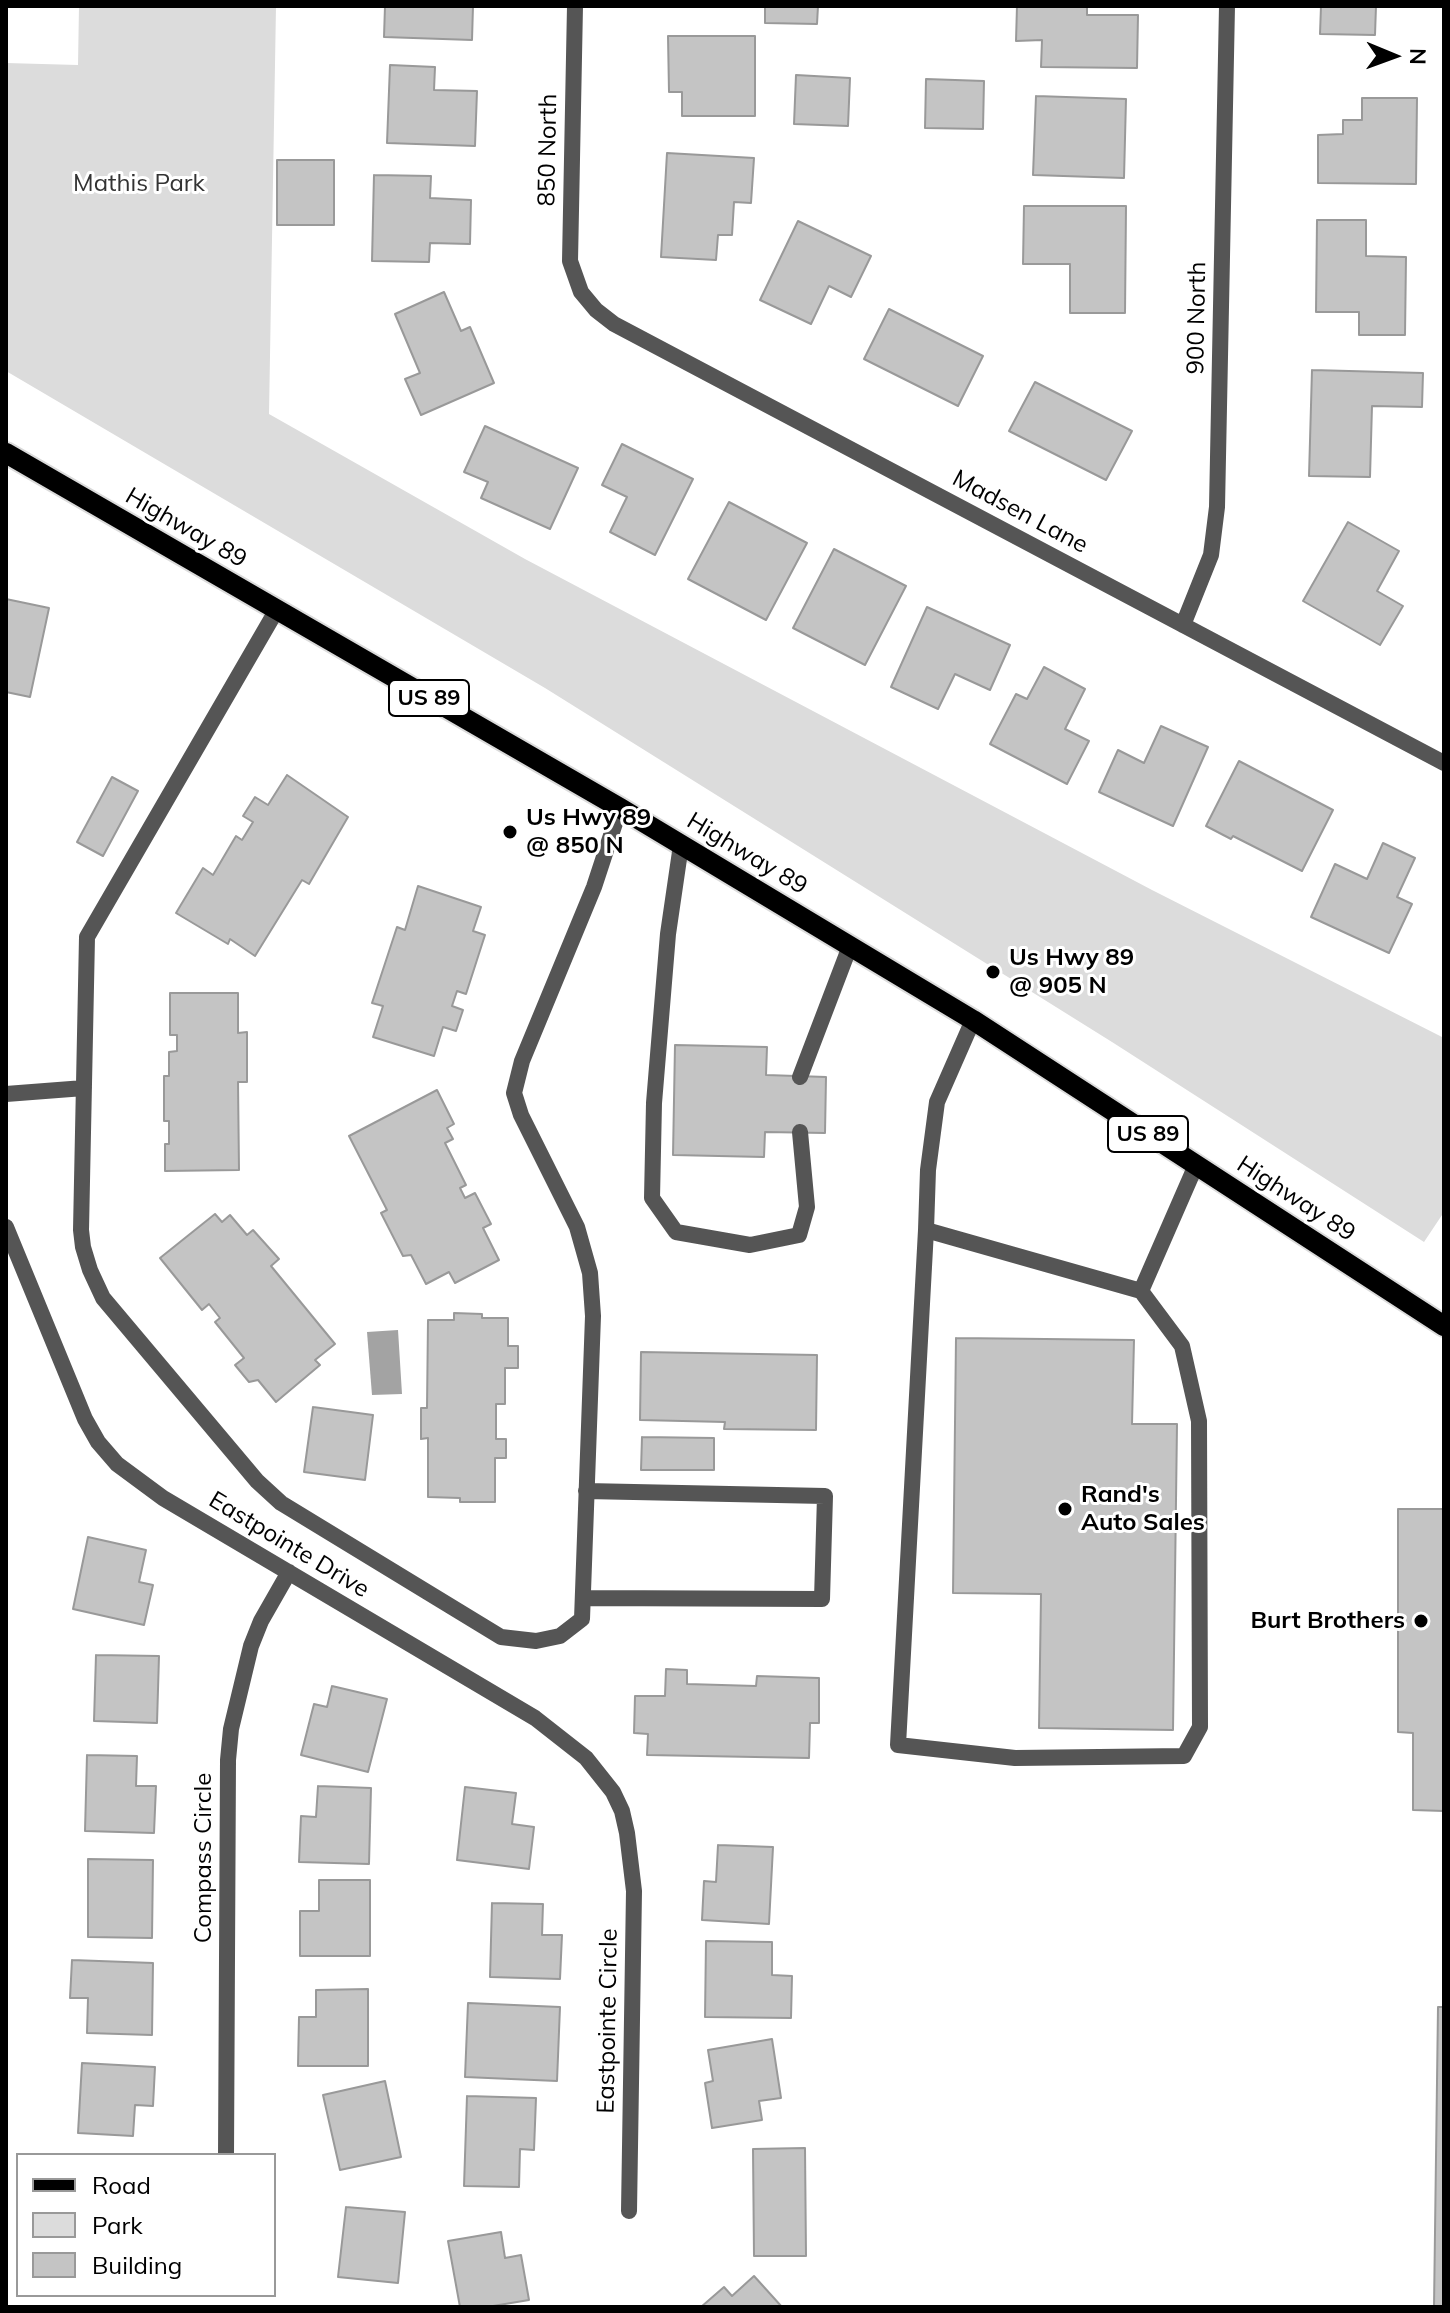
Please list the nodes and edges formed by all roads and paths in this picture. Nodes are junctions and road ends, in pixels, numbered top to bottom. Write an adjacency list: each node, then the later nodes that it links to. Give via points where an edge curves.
1 (575, 6): 3 (street, 850 North, via 570,249)
2 (1227, 6): 6 (street, 900 North, via 1217,507 1211,555)
3 (581, 292): 6 (street, Madsen Lane, via 614,324)
4 (6, 453): 5 (main road, Highway 89 / US 89)
5 (276, 611): 8 (main road, Highway 89 / US 89); 13 (street, via 87,937)
6 (1183, 625): 7 (street, Madsen Lane)
7 (1444, 763)
8 (620, 808): 9 (main road, Highway 89 / US 89); 21 (street, via 514,1093 577,1227 590,1273)
9 (681, 845): 10 (main road, Highway 89 / US 89); 15 (street, via 666,950 652,1198 676,1232 750,1245 799,1235 807,1207)
10 (850, 946): 11 (main road, Highway 89 / US 89); 12 (street)
11 (973, 1020): 16 (main road, Highway 89 / US 89); 18 (street, via 937,1102)
12 (800, 1077)
13 (84, 1088): 14 (street); 23 (street, via 81,1230 90,1270 103,1298 257,1481 281,1503 501,1637 536,1641 560,1636 582,1619)
14 (6, 1094)
15 (800, 1132)
16 (1196, 1165): 19 (street); 20 (main road, Highway 89 / US 89)
17 (6, 1227): 22 (street, Eastpointe Drive, via 98,1442 140,1483)
18 (926, 1230): 19 (street); 19 (street, via 898,1745 1015,1758 1184,1756 1200,1727 1199,1421 1182,1346)
19 (1141, 1291)
20 (1444, 1326)
21 (586, 1491): 23 (street); 23 (street, via 825,1496 825,1510 822,1599)
22 (289, 1572): 24 (street, Eastpointe Drive, via 562,1737 613,1792); 25 (street, Compass Circle, via 251,1646 231,1729)
23 (583, 1598)
24 (627, 1833): 26 (street, Eastpointe Circle, via 634,1891)
25 (226, 2153)
26 (629, 2211)

